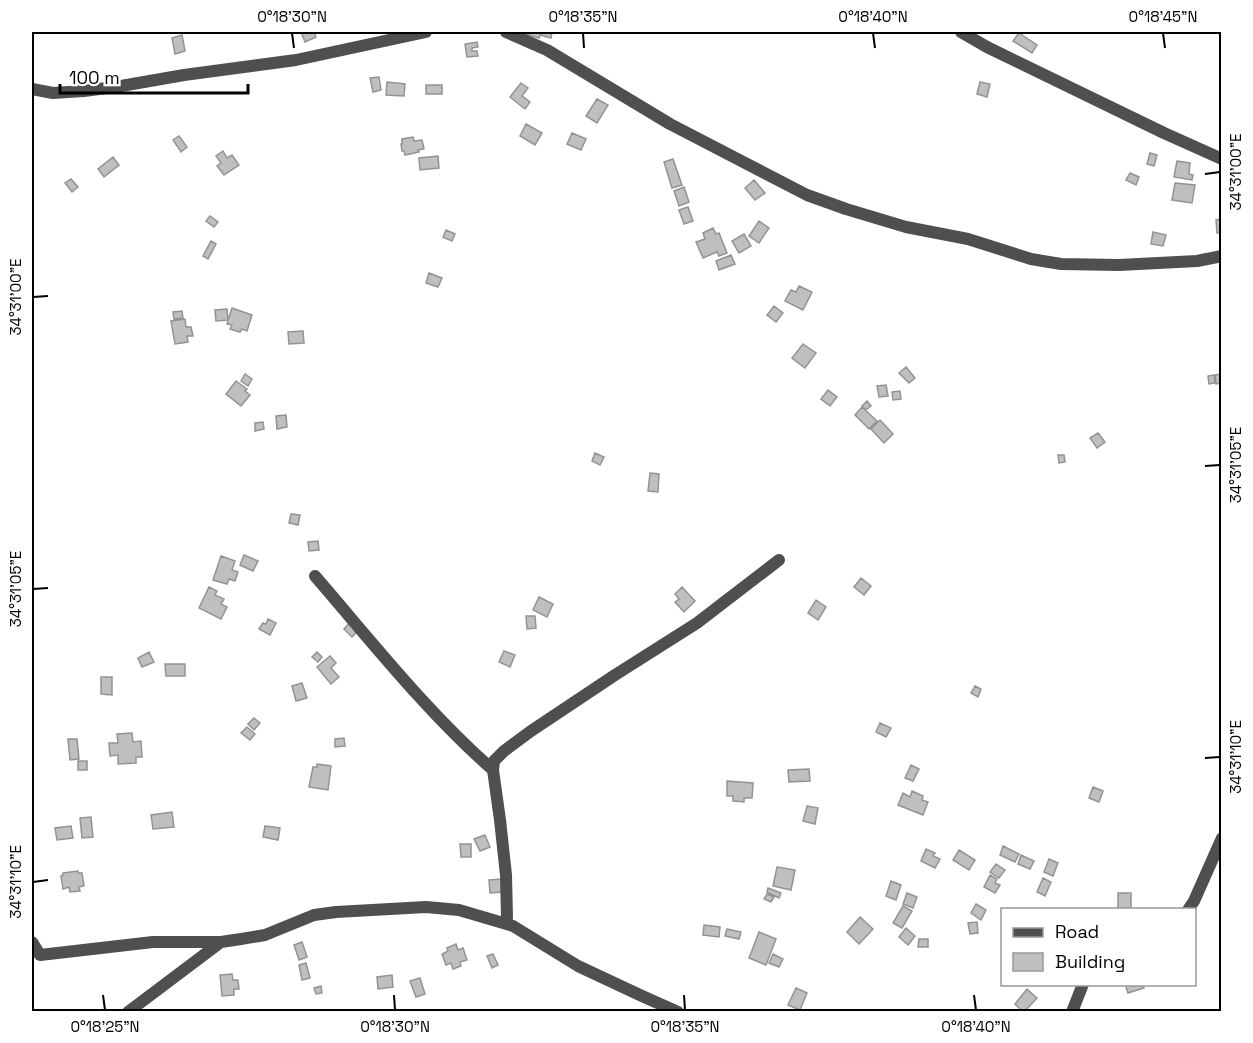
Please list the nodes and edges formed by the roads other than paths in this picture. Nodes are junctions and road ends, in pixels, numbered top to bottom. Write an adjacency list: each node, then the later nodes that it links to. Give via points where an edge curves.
1 (426, 32): 4 (street, via 296,60 121,86 53,93)
2 (506, 32): 6 (street, via 547,50 670,124 807,195 846,209 1060,264 1119,265)
3 (961, 32): 5 (street)
4 (32, 89)
5 (1221, 159)
6 (1221, 256)
7 (779, 560): 9 (street, via 697,623 531,731 494,760)
8 (315, 576): 9 (street, via 448,728)
9 (493, 770): 12 (street, via 506,875)
10 (1221, 838): 11 (street)
11 (1189, 908)
12 (504, 923): 14 (street, via 459,910 426,907 336,912 314,915 266,935); 17 (street, via 578,966)
13 (32, 942): 14 (street, via 40,955 153,942)
14 (221, 942): 16 (street)
15 (1082, 986): 18 (street)
16 (128, 1011)
17 (678, 1011)
18 (1072, 1011)

